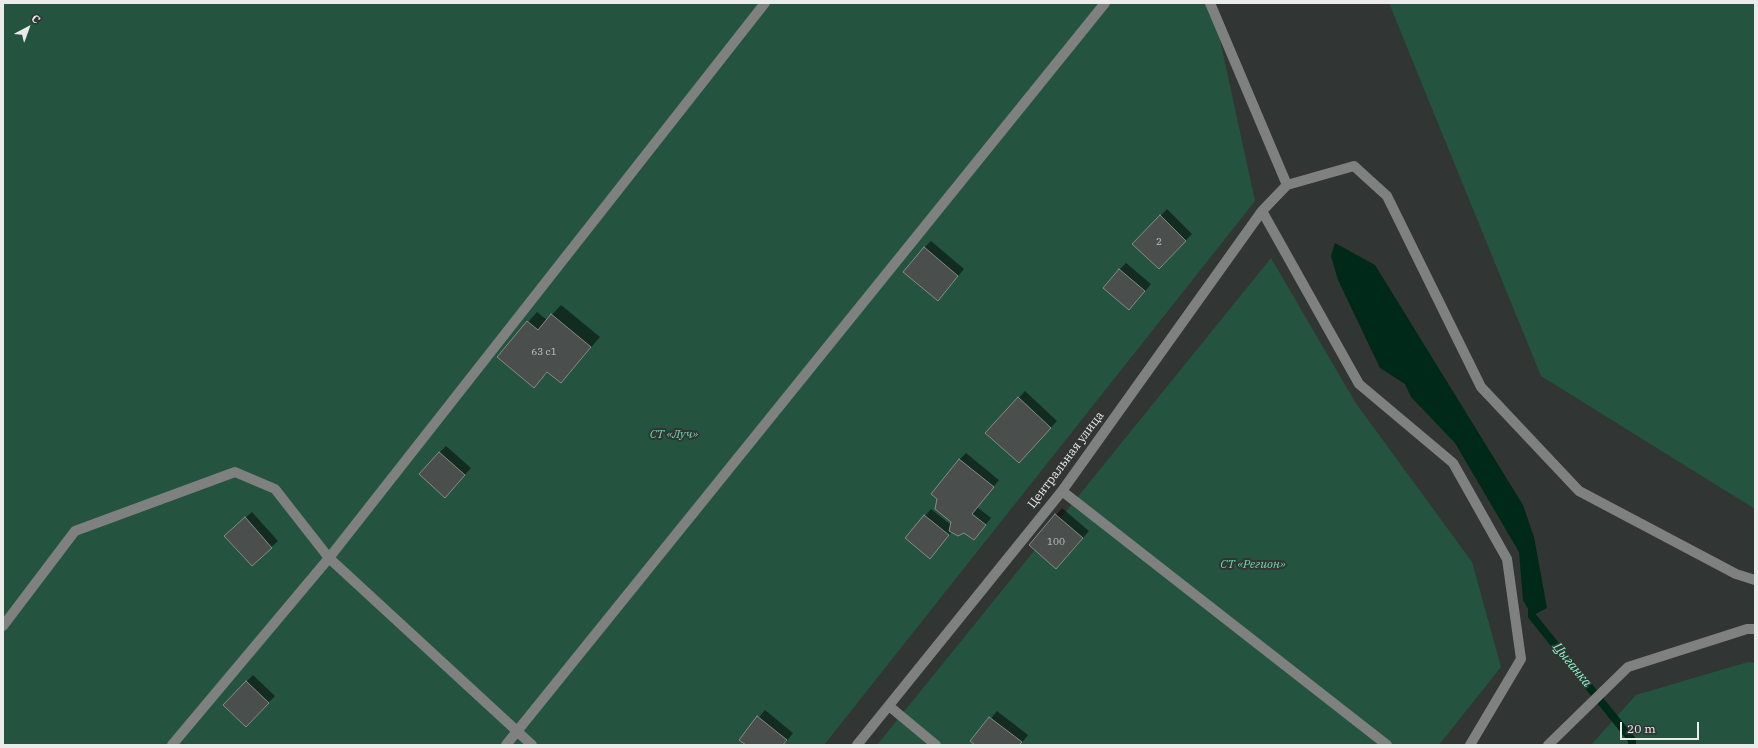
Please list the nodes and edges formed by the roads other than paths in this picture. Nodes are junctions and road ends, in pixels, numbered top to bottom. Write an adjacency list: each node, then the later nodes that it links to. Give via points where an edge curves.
1 (765, 3): 7 (street)
2 (1105, 3): 12 (street)
3 (1210, 3): 4 (street)
4 (1286, 185): 5 (street, Центральная улица); 8 (street, via 1354,166 1387,196 1481,387 1579,491 1736,574)
5 (1262, 211): 6 (street, Центральная улица); 19 (street, via 1359,384 1453,463 1507,559 1521,659)
6 (1062, 491): 11 (street, Центральная улица); 18 (street)
7 (329, 558): 9 (street, via 275,489 235,472 75,531); 12 (street); 13 (street)
8 (1755, 580)
9 (3, 626)
10 (1755, 629): 20 (street, via 1747,629 1628,667)
11 (889, 706): 16 (street, Центральная улица); 17 (street)
12 (516, 732): 14 (street); 15 (street)
13 (172, 745)
14 (506, 745)
15 (532, 745)
16 (857, 745)
17 (936, 745)
18 (1387, 745)
19 (1470, 745)
20 (1548, 745)

